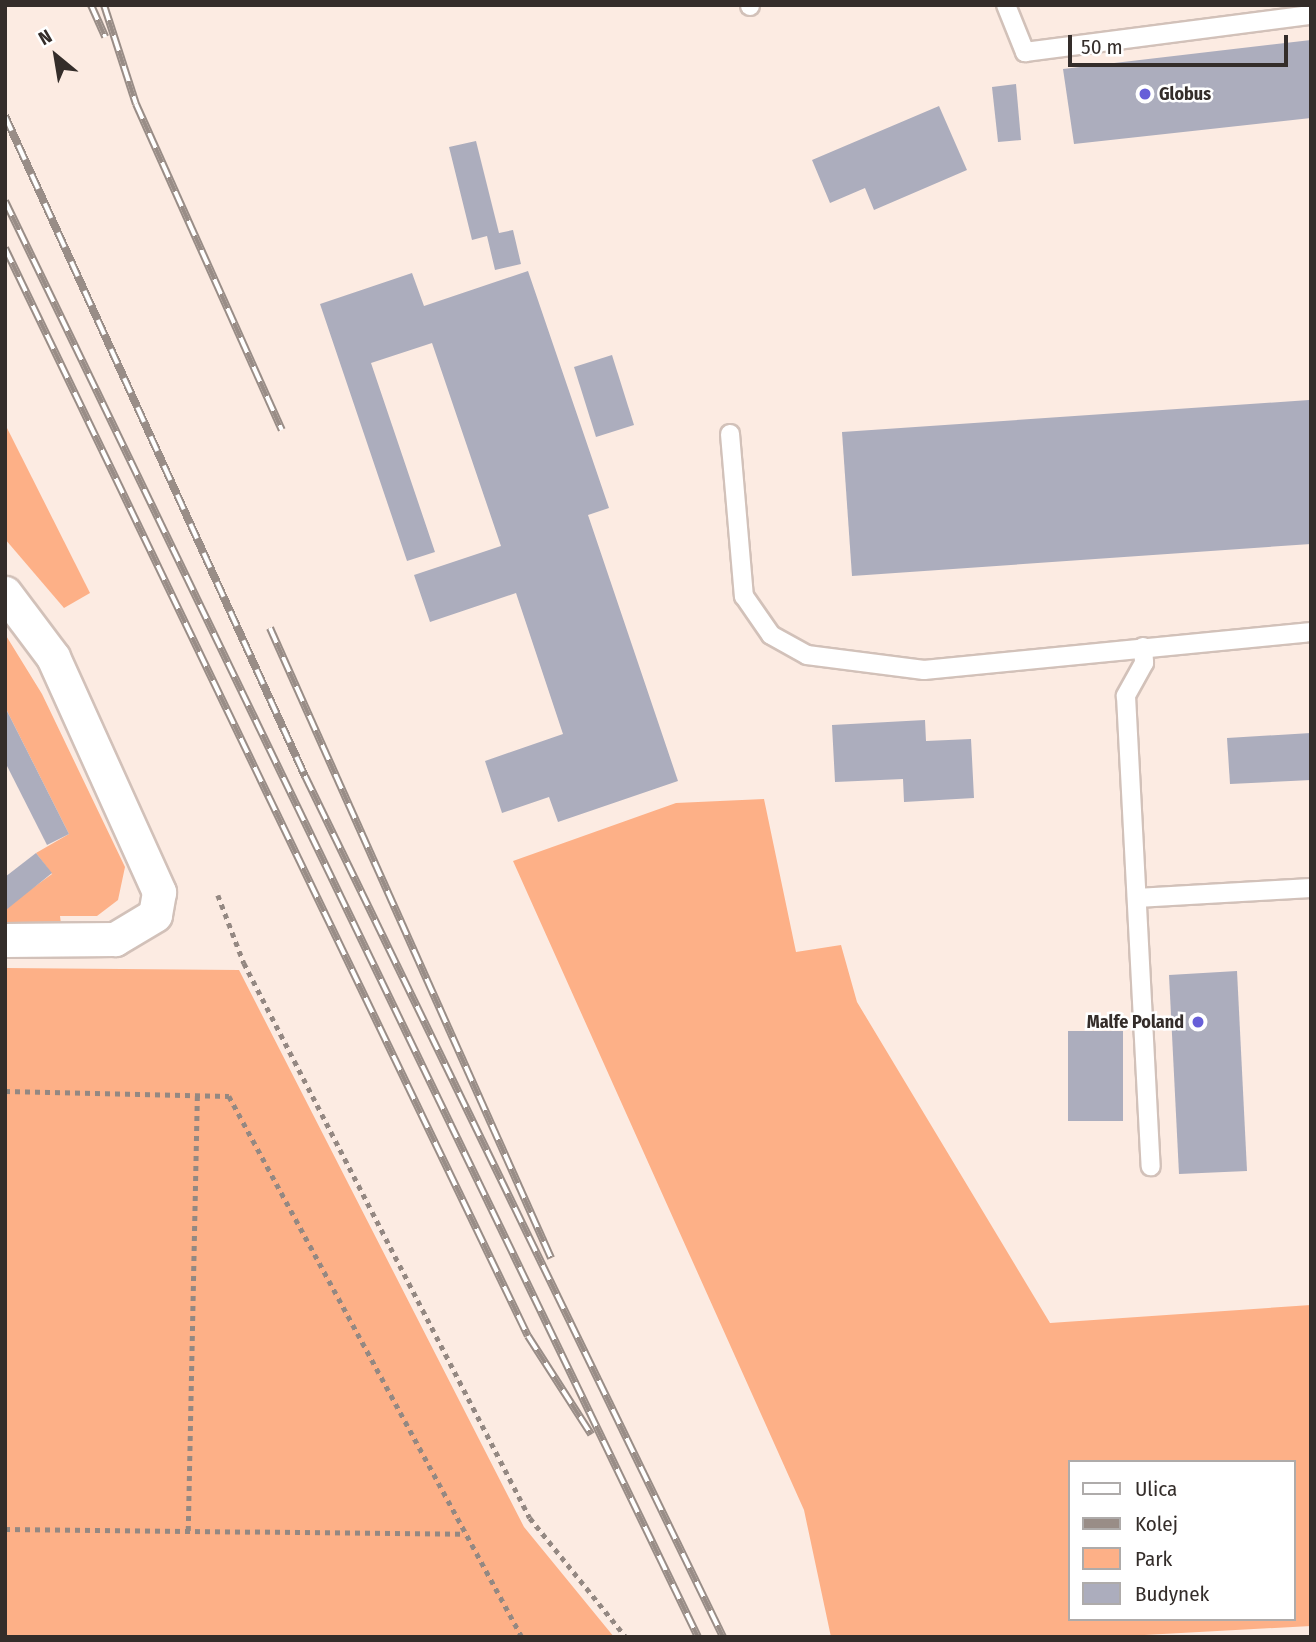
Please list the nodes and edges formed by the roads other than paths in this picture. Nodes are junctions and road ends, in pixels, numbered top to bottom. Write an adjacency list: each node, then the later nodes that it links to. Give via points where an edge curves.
1 (1006, 5): 2 (lane, via 1025,52)
2 (1311, 15)
3 (730, 434): 6 (lane, via 744,596 771,635 807,655 924,670)
4 (5, 593): 9 (street, via 53,657 123,802 153,868 155,915 115,939)
5 (1311, 632): 6 (lane)
6 (1143, 647): 8 (lane, via 1144,663 1126,696)
7 (1311, 888): 8 (lane)
8 (1137, 898): 10 (lane)
9 (19, 940)
10 (1151, 1166)

